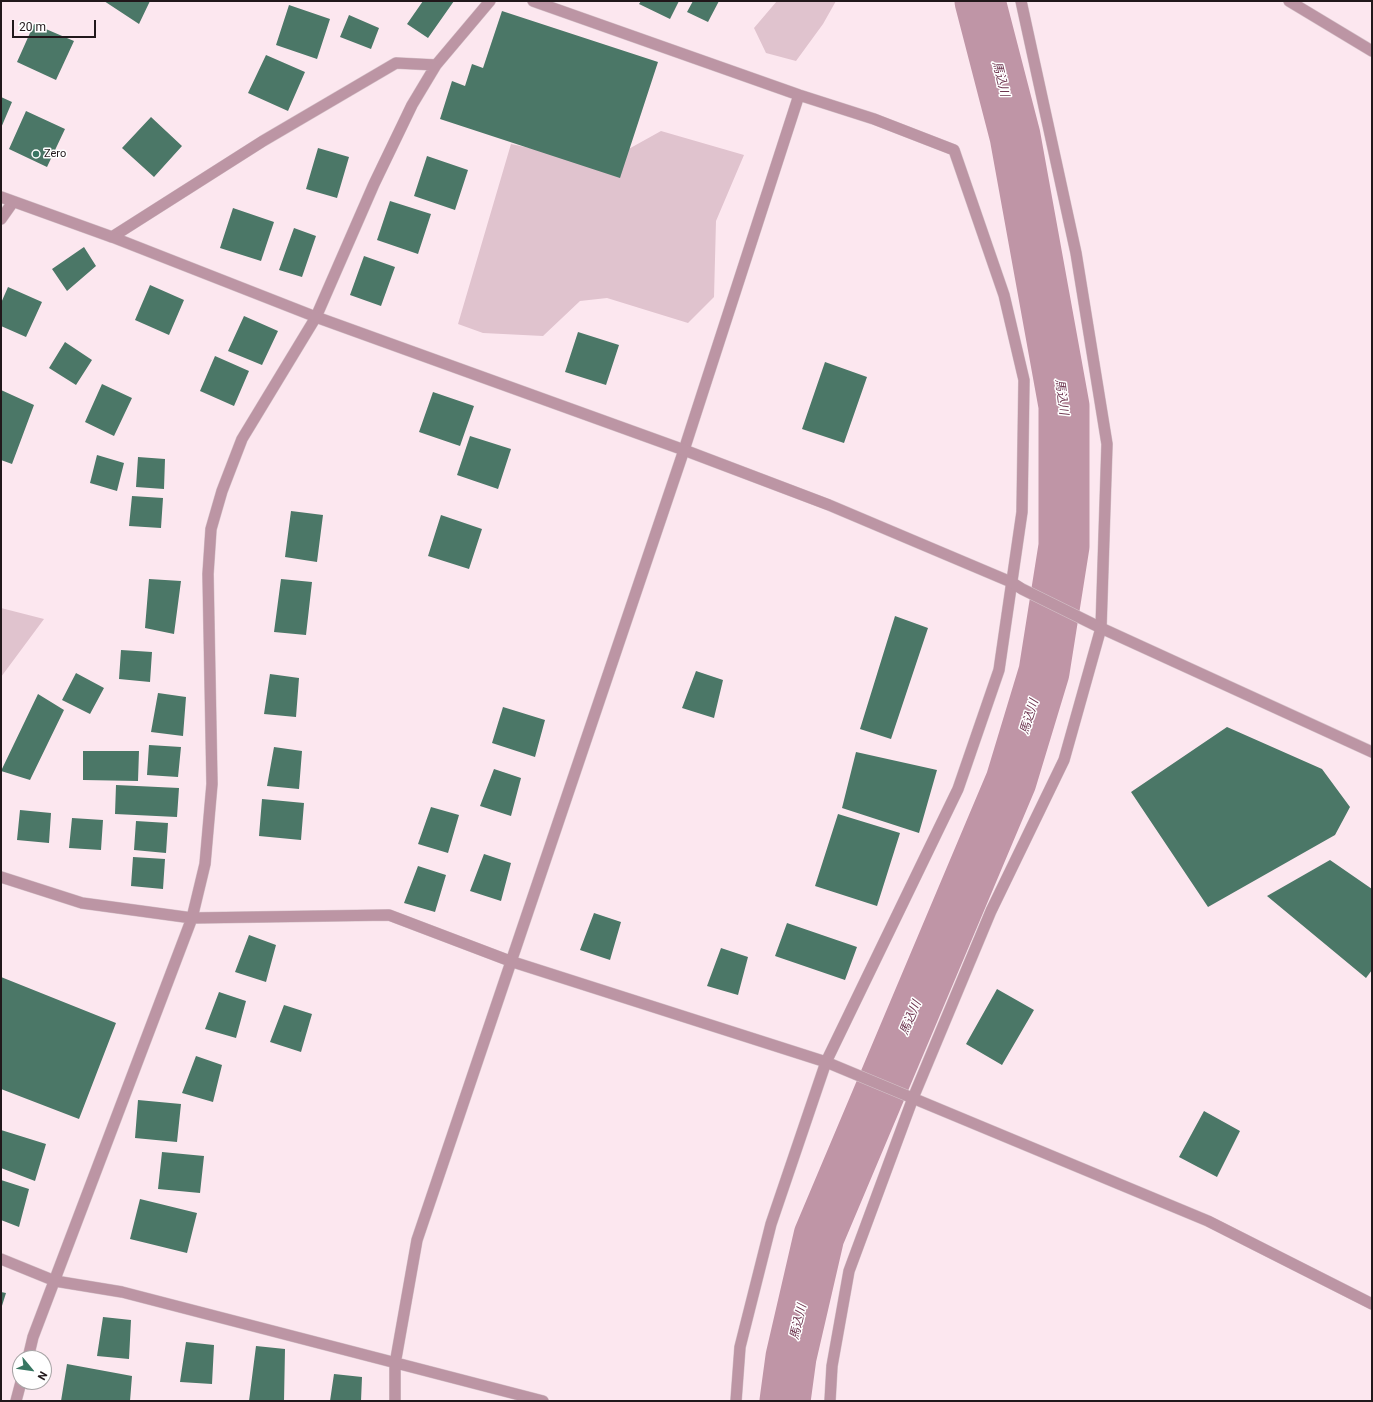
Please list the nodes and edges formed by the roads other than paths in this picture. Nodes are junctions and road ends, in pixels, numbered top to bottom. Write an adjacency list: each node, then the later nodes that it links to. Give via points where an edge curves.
1 (490, 1): 6 (street)
2 (534, 1): 7 (street)
3 (1021, 1): 15 (street, via 1076,252 1106,444)
4 (1289, 1): 5 (street)
5 (1372, 50)
6 (436, 65): 11 (street, via 396,63 263,141); 12 (street, via 412,105 374,184)
7 (799, 95): 13 (street); 14 (street, via 874,119 954,150 1004,295 1024,380 1022,512)
8 (1, 198): 9 (street)
9 (13, 202): 10 (street); 11 (street)
10 (1, 220)
11 (112, 237): 12 (street)
12 (316, 317): 13 (street); 18 (street, via 242,439 211,529 208,581 212,784 205,864)
13 (684, 450): 14 (street, via 829,505); 19 (street)
14 (1011, 582): 15 (street); 20 (street, via 999,670 958,789)
15 (1101, 628): 16 (street); 21 (street, via 1064,760 991,911)
16 (1372, 752)
17 (1, 877): 18 (street, via 82,903)
18 (192, 918): 19 (street, via 389,915); 23 (street)
19 (510, 961): 20 (street); 26 (street, via 417,1240)
20 (826, 1062): 21 (street); 31 (street, via 771,1224 740,1347)
21 (909, 1097): 24 (street, via 1208,1221); 32 (street, via 850,1271 832,1366)
22 (1, 1259): 23 (street)
23 (55, 1281): 25 (street); 26 (street, via 122,1292)
24 (1372, 1304)
25 (30, 1350)
26 (395, 1364): 29 (street); 30 (street)
27 (19, 1390): 28 (street)
28 (16, 1401)
29 (395, 1401)
30 (543, 1401)
31 (736, 1401)
32 (830, 1401)

